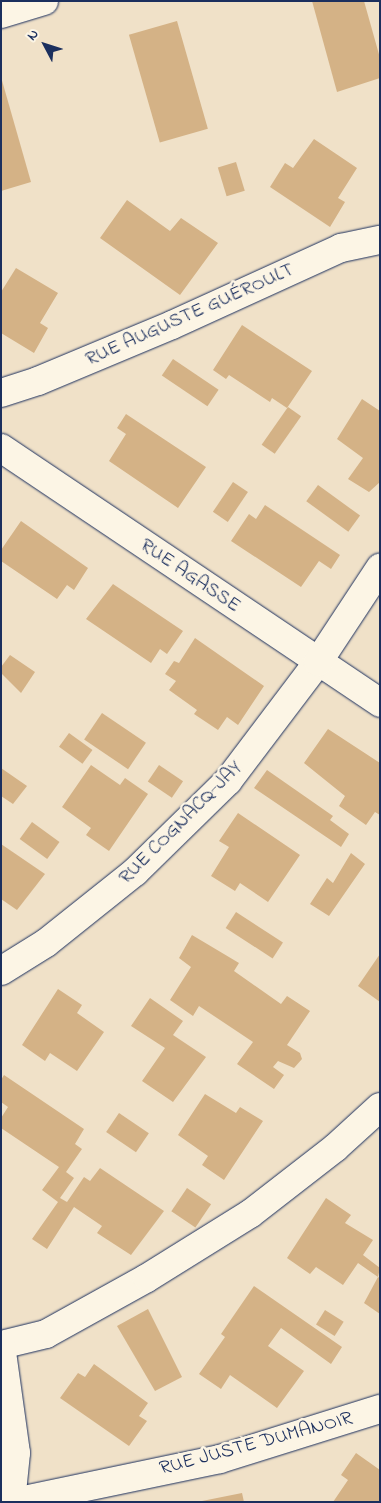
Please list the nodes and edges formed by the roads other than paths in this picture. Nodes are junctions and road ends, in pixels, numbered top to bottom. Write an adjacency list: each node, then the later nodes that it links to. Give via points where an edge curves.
1 (44, 1): 2 (street)
2 (1, 14)
3 (380, 240): 4 (street, RUE AUGUSTE GUÉROULT, via 341,248 154,332 38,381)
4 (1, 393)
5 (1, 448): 7 (street, RUE AGASSE)
6 (380, 568): 7 (street, RUE COGNACQ-JAY)
7 (318, 662): 8 (street, RUE AGASSE); 9 (street, RUE COGNACQ-JAY, via 228,781 135,872 46,943)
8 (380, 703)
9 (1, 971)
10 (380, 1107): 11 (street, via 335,1148 250,1214 147,1278 46,1334)
11 (1, 1345): 13 (street, via 16,1453)
12 (380, 1409): 13 (street, RUE JUSTE DUMANOIR, via 220,1459)
13 (12, 1502)

